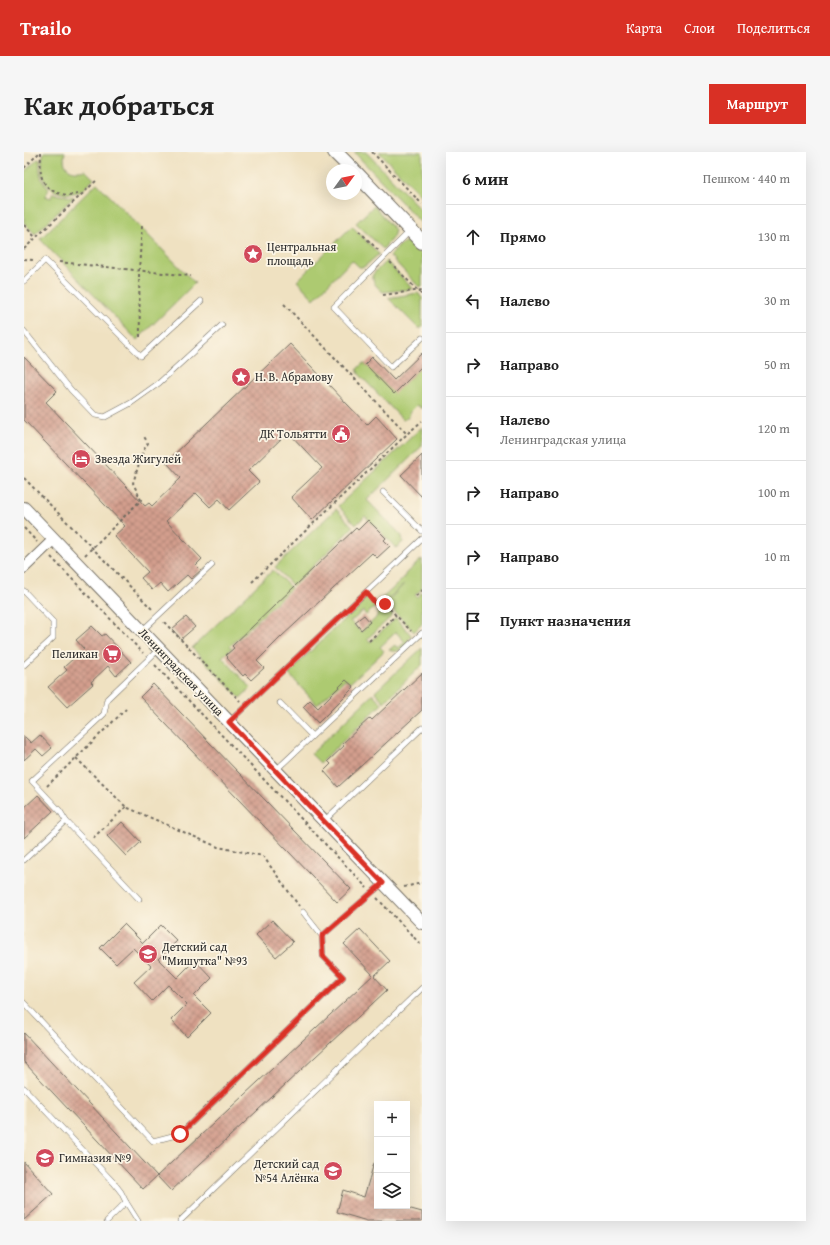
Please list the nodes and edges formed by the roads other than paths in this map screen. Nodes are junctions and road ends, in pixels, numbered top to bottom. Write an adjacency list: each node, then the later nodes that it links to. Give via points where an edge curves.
1 (335, 152): 2 (main road)
2 (347, 164)
3 (362, 179): 4 (main road)
4 (411, 230): 5 (main road); 10 (lane, via 334,307 391,367)
5 (422, 242)
6 (24, 281): 7 (lane, via 45,260 142,356)
7 (201, 301)
8 (222, 324): 9 (lane, via 159,382 131,403 104,417 95,415 71,390)
9 (24, 331)
10 (422, 338)
11 (384, 492): 13 (lane)
12 (24, 508): 14 (street, Ленинградская улица)
13 (422, 531)
14 (54, 539): 17 (street); 21 (street, Ленинградская улица)
15 (422, 539): 24 (lane)
16 (212, 565): 19 (lane)
17 (24, 568)
18 (24, 591): 22 (lane, via 53,622 53,638)
19 (147, 626)
20 (422, 633): 26 (lane)
21 (159, 649): 24 (street, Ленинградская улица); 28 (lane, via 107,699 104,714 32,781)
22 (24, 665)
23 (280, 703): 26 (lane)
24 (229, 722): 27 (street, Ленинградская улица)
25 (422, 728): 29 (lane)
26 (312, 736): 27 (lane)
27 (276, 770): 29 (street, Ленинградская улица)
28 (66, 821): 30 (lane); 32 (lane)
29 (324, 821): 31 (street, Ленинградская улица)
30 (24, 860)
31 (383, 883): 34 (street, Ленинградская улица); 35 (lane)
32 (139, 899)
33 (303, 912): 35 (lane)
34 (422, 923)
35 (322, 936): 37 (lane, via 323,956 343,977 180,1134 153,1141)
36 (422, 988): 42 (lane)
37 (24, 1003)
38 (24, 1088): 39 (lane, via 114,1183)
39 (126, 1202): 40 (lane); 41 (lane)
40 (106, 1221)
41 (138, 1221)
42 (180, 1221)

